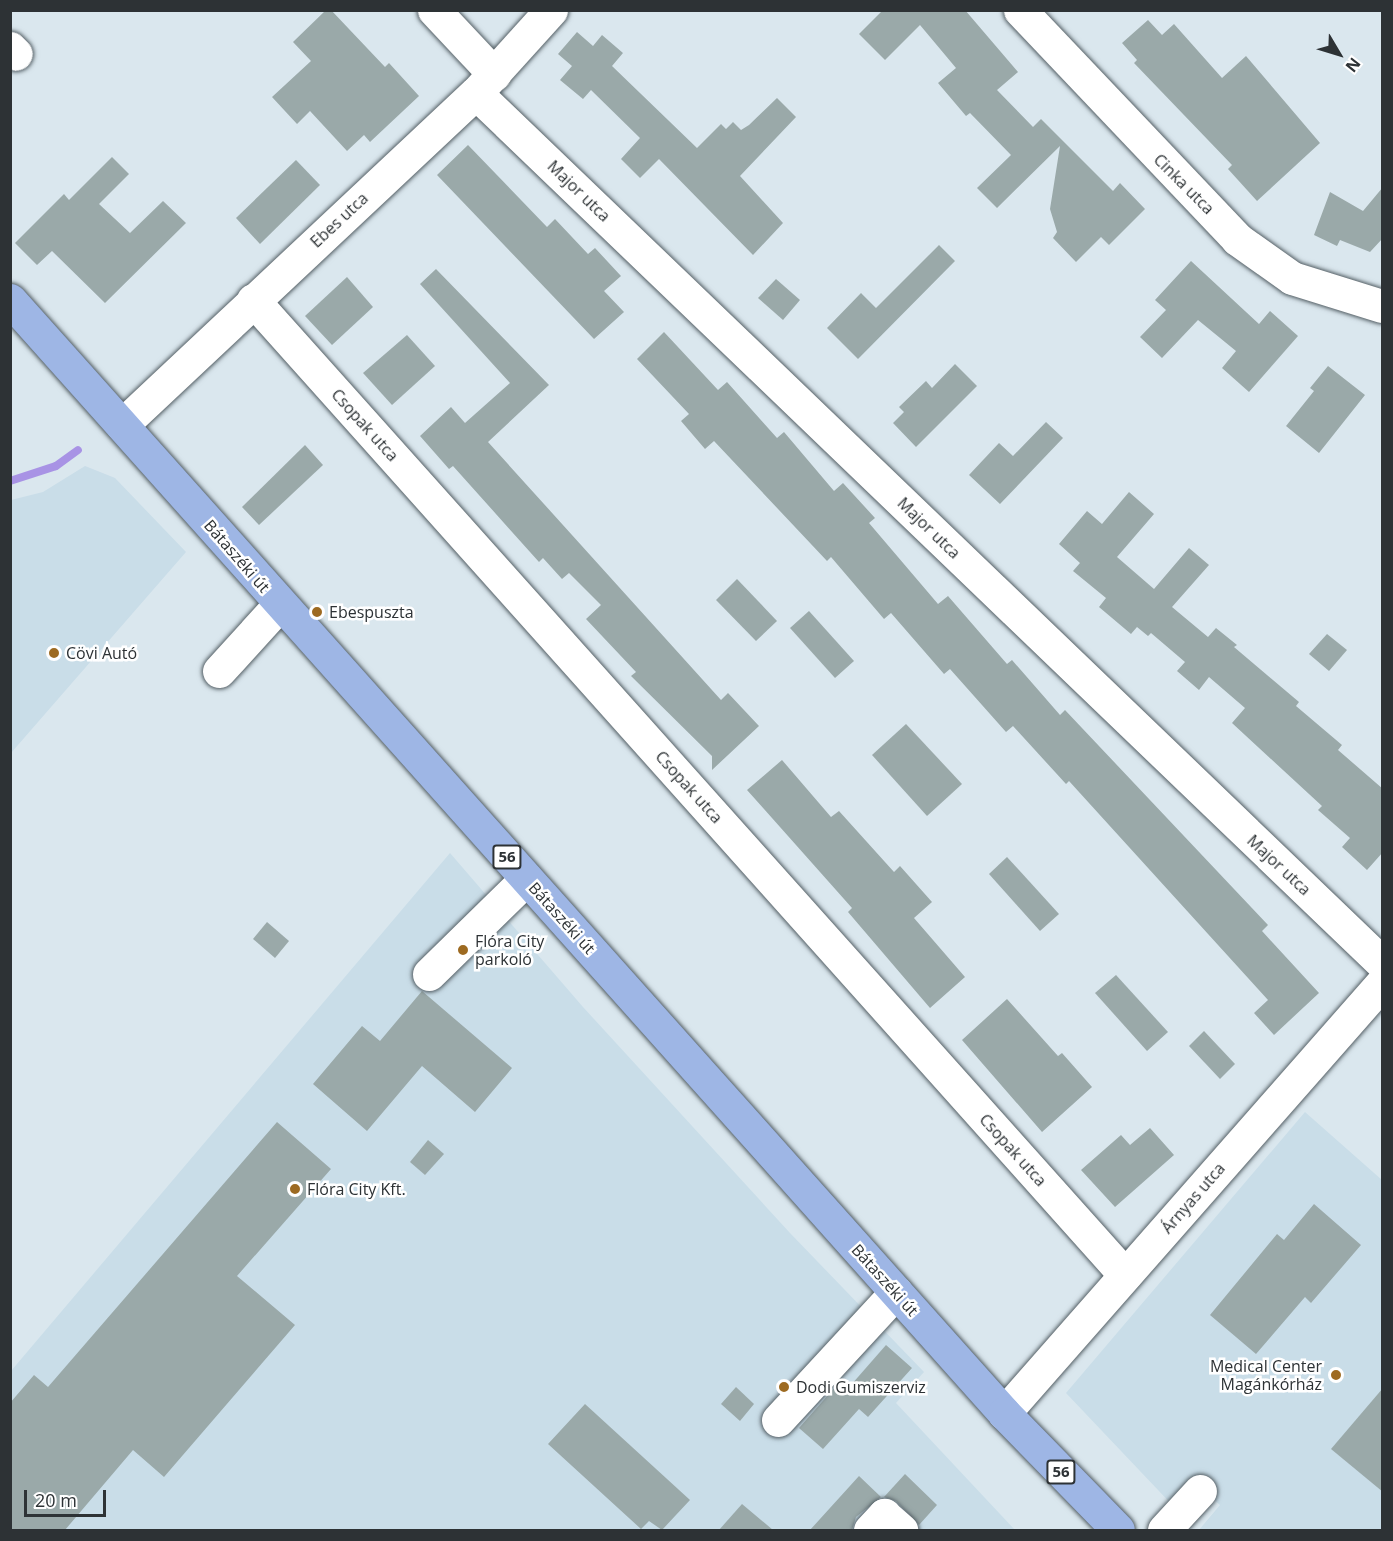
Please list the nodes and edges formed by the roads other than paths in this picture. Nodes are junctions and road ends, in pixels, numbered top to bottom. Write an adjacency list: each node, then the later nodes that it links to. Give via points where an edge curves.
1 (434, 10): 4 (street, Major utca)
2 (551, 10): 4 (street, Ebes utca)
3 (1020, 10): 7 (street, Cinka utca, via 1237,239 1292,278)
4 (485, 84): 6 (street, Ebes utca); 12 (street, Major utca)
5 (10, 300): 8 (main road, Bátaszéki út / 56)
6 (253, 300): 8 (street, Ebes utca); 15 (street, Csopak utca)
7 (1383, 306)
8 (122, 425): 9 (main road, Bátaszéki út / 56)
9 (279, 605): 10 (street); 11 (main road, Bátaszéki út / 56)
10 (219, 671)
11 (526, 879): 13 (street); 16 (main road, Bátaszéki út / 56)
12 (1383, 963)
13 (429, 974)
14 (1383, 983): 15 (street, Árnyas utca)
15 (1125, 1275): 17 (street, Árnyas utca)
16 (896, 1292): 17 (main road, Bátaszéki út / 56); 18 (street)
17 (1004, 1413): 22 (main road, Bátaszéki út / 56)
18 (778, 1420)
19 (1200, 1491): 23 (street)
20 (870, 1530): 21 (street, via 884,1515)
21 (901, 1530)
22 (1118, 1530)
23 (1164, 1530)

